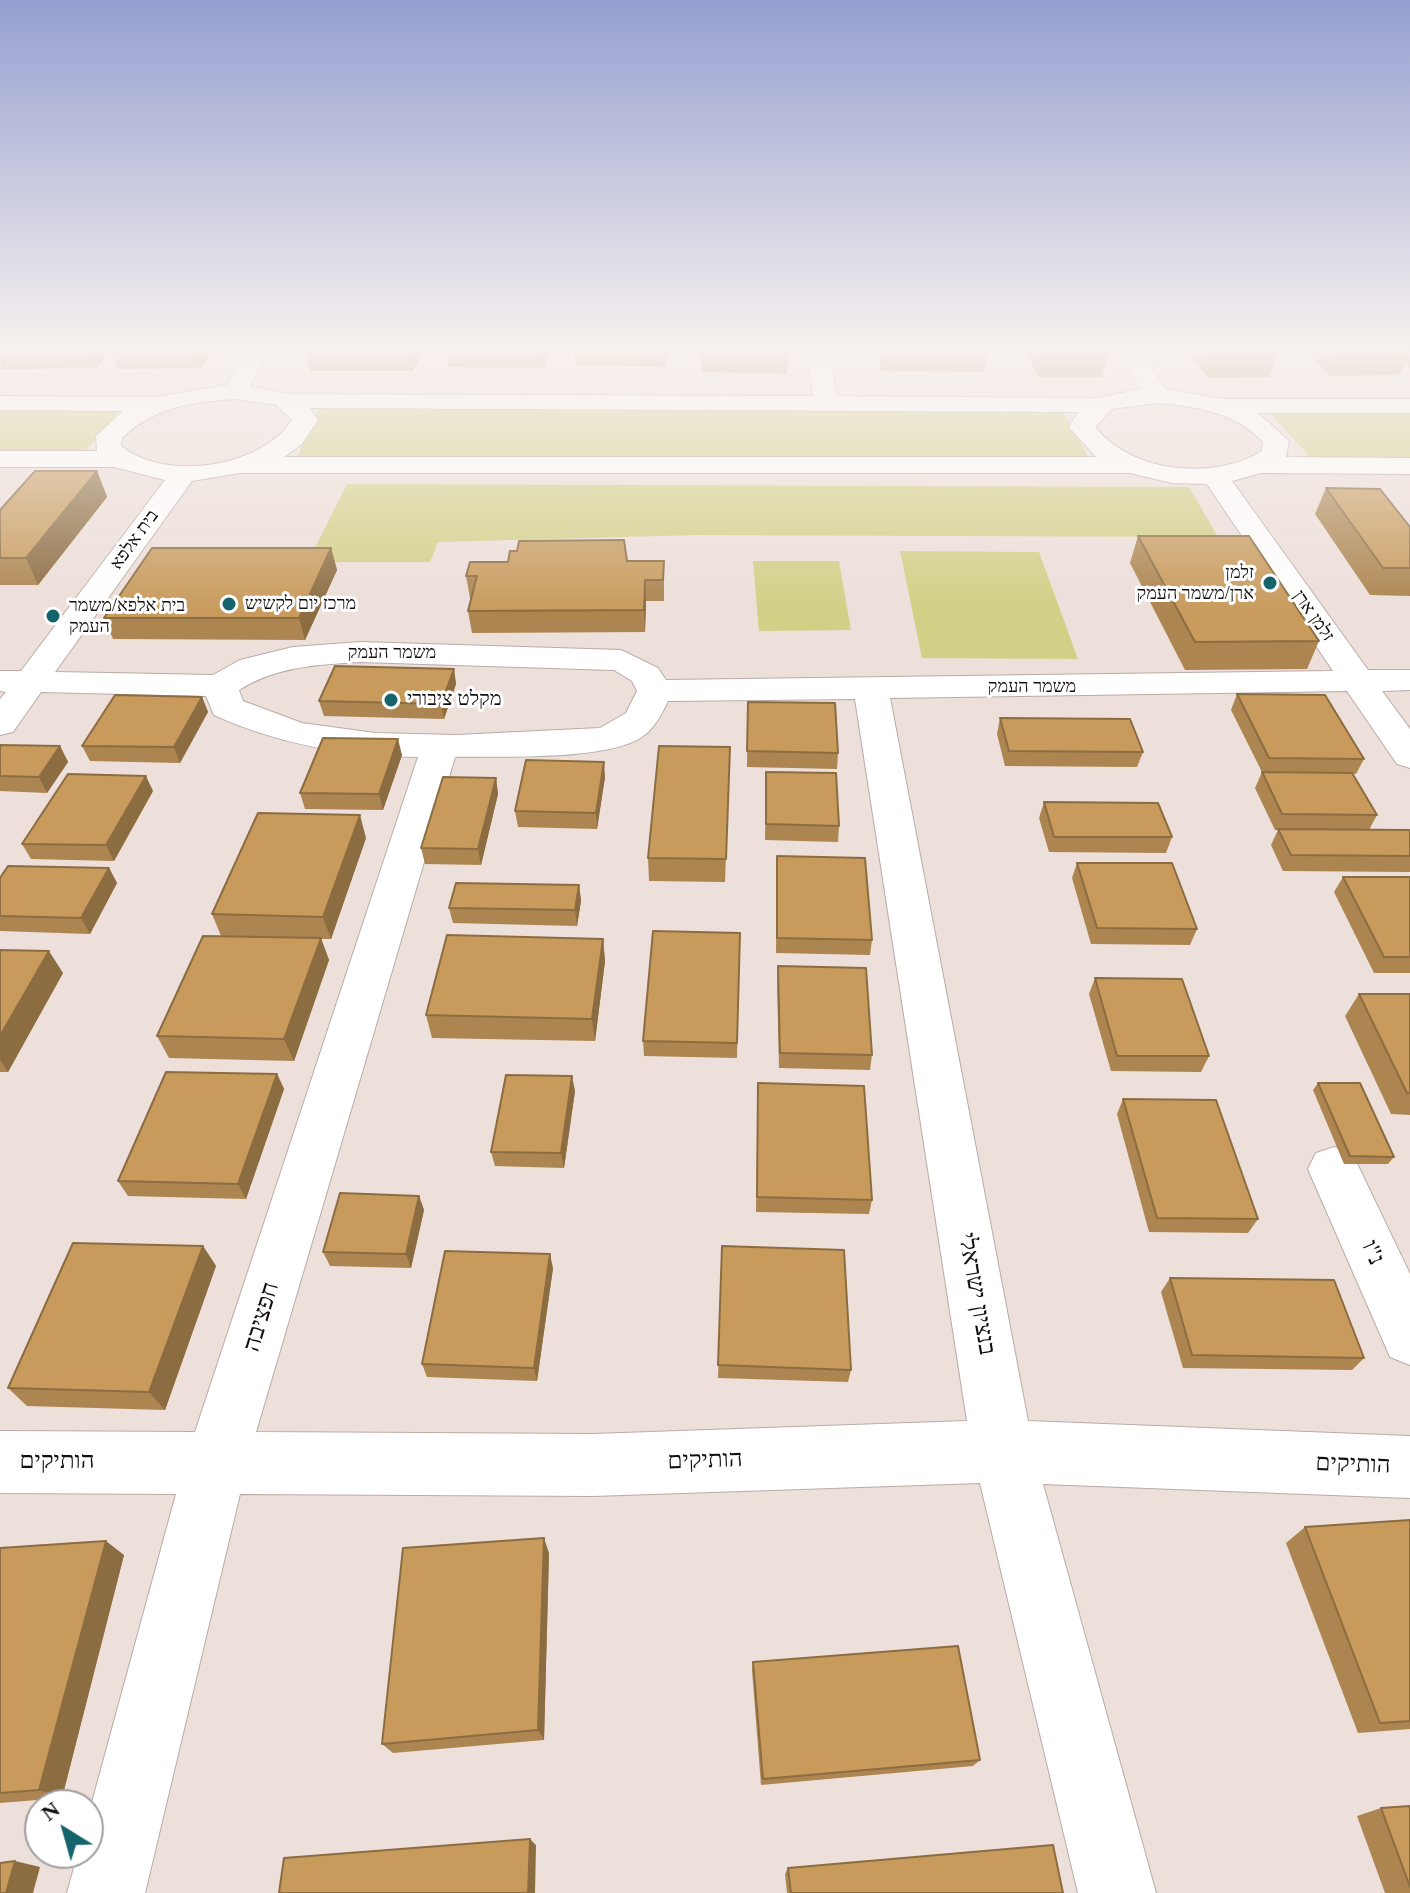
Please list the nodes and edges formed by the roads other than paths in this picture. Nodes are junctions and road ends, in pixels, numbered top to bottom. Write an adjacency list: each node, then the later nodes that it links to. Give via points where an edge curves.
1 (111, 434): 6 (street, via 108,448)
2 (298, 434): 7 (street, via 267,456)
3 (1085, 434): 8 (street, via 1106,454)
4 (1271, 434): 9 (street, via 1275,454)
5 (0, 459): 6 (street)
6 (115, 459): 11 (street, via 143,469)
7 (239, 465): 8 (street); 11 (street)
8 (1132, 465): 12 (street)
9 (1262, 465): 10 (street); 12 (street)
10 (1410, 466)
11 (184, 473): 14 (street, בית אלפא)
12 (1215, 476): 15 (street, זלמן ארן)
13 (1410, 680): 15 (street, משמר העמק)
14 (16, 681): 16 (street); 19 (street, בית אלפא)
15 (1358, 681): 17 (street, משמר העמק); 21 (street, זלמן ארן)
16 (220, 686): 18 (street, משמר העמק, via 252,667 293,657 360,652 621,660 646,675); 20 (street, via 227,707 253,721 328,738)
17 (871, 688): 18 (street, משמר העמק); 24 (street, בנציון ישראלי)
18 (654, 691): 20 (street, via 647,712 624,732 586,740)
19 (0, 724)
20 (440, 747): 26 (street, חפציבה)
21 (1410, 756)
22 (1334, 1169): 23 (street, נ"ו)
23 (1410, 1337)
24 (1003, 1451): 26 (street, הותיקים, via 593,1465); 27 (street, הותיקים); 29 (street, בנציון ישראלי)
25 (0, 1462): 26 (street, הותיקים)
26 (216, 1463): 28 (street, חפציבה)
27 (1410, 1467)
28 (106, 1893)
29 (1117, 1893)

